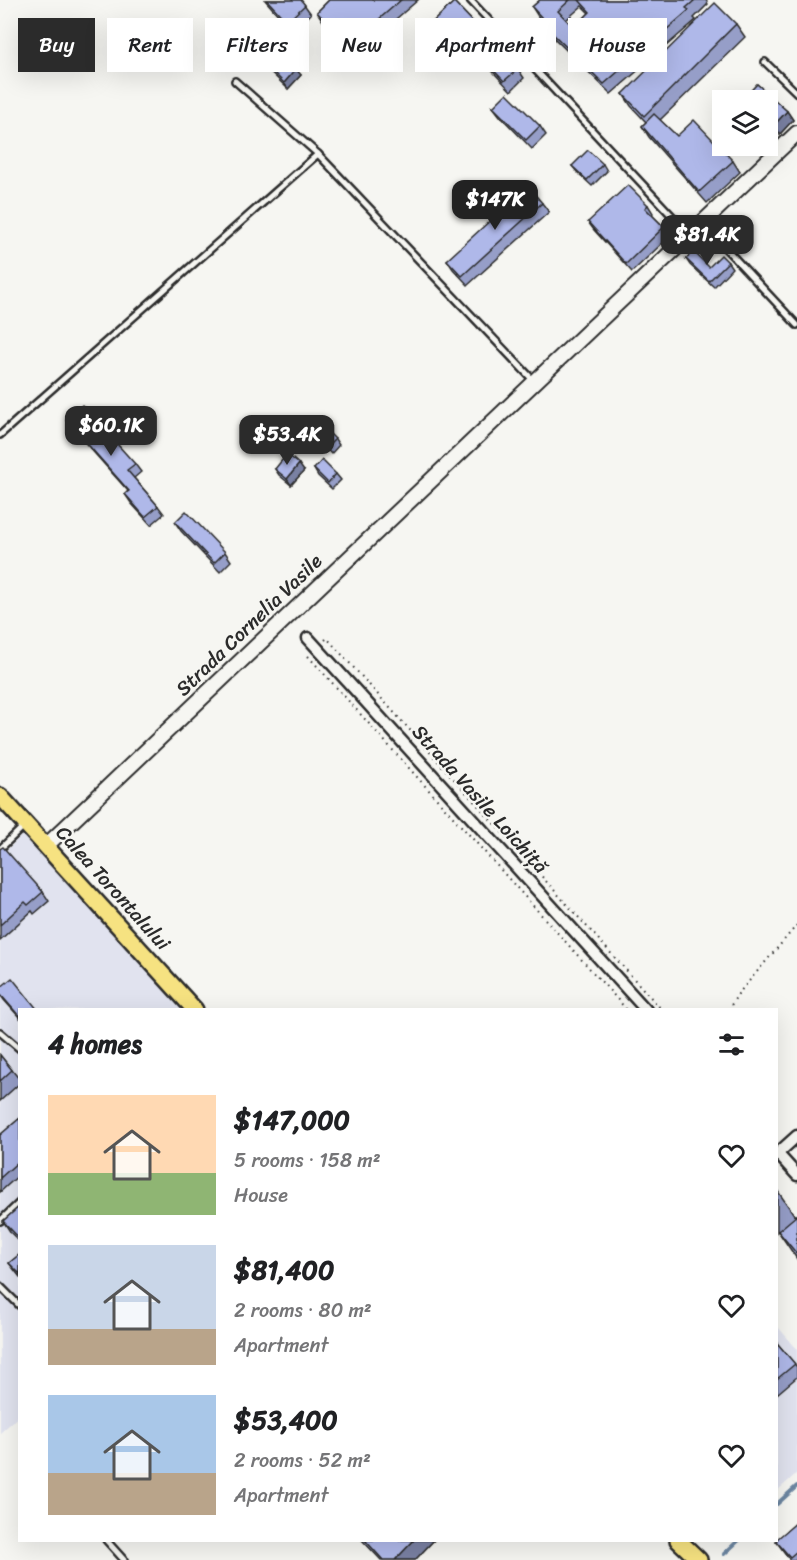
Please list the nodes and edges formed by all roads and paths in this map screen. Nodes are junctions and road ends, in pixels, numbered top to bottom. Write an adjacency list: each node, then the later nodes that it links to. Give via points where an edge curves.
1 (470, 0): 8 (lane)
2 (765, 62): 4 (lane)
3 (235, 81): 6 (lane)
4 (797, 93)
5 (797, 133): 7 (street, Strada Cornelia Vasile)
6 (318, 154): 10 (lane); 11 (lane)
7 (702, 223): 8 (street, Strada Cornelia Vasile); 9 (lane)
8 (690, 235): 10 (street, Strada Cornelia Vasile)
9 (797, 325)
10 (535, 381): 15 (street, Strada Cornelia Vasile)
11 (0, 435)
12 (308, 638): 19 (street, Strada Vasile Loichiță)
13 (0, 796): 14 (main road, Calea Torontalului)
14 (25, 824): 15 (main road, Calea Torontalului); 16 (lane)
15 (47, 845): 18 (main road, Calea Torontalului)
16 (0, 849)
17 (797, 926): 20 (path)
18 (193, 1008)
19 (644, 1008)
20 (729, 1008)
21 (0, 1032): 22 (lane)
22 (18, 1047)
23 (797, 1136): 24 (street)
24 (778, 1153)
25 (778, 1155): 26 (street)
26 (797, 1175)
27 (18, 1204): 28 (lane)
28 (0, 1221)
29 (0, 1286): 30 (lane)
30 (18, 1304)
31 (108, 1542): 32 (lane)
32 (124, 1560)

